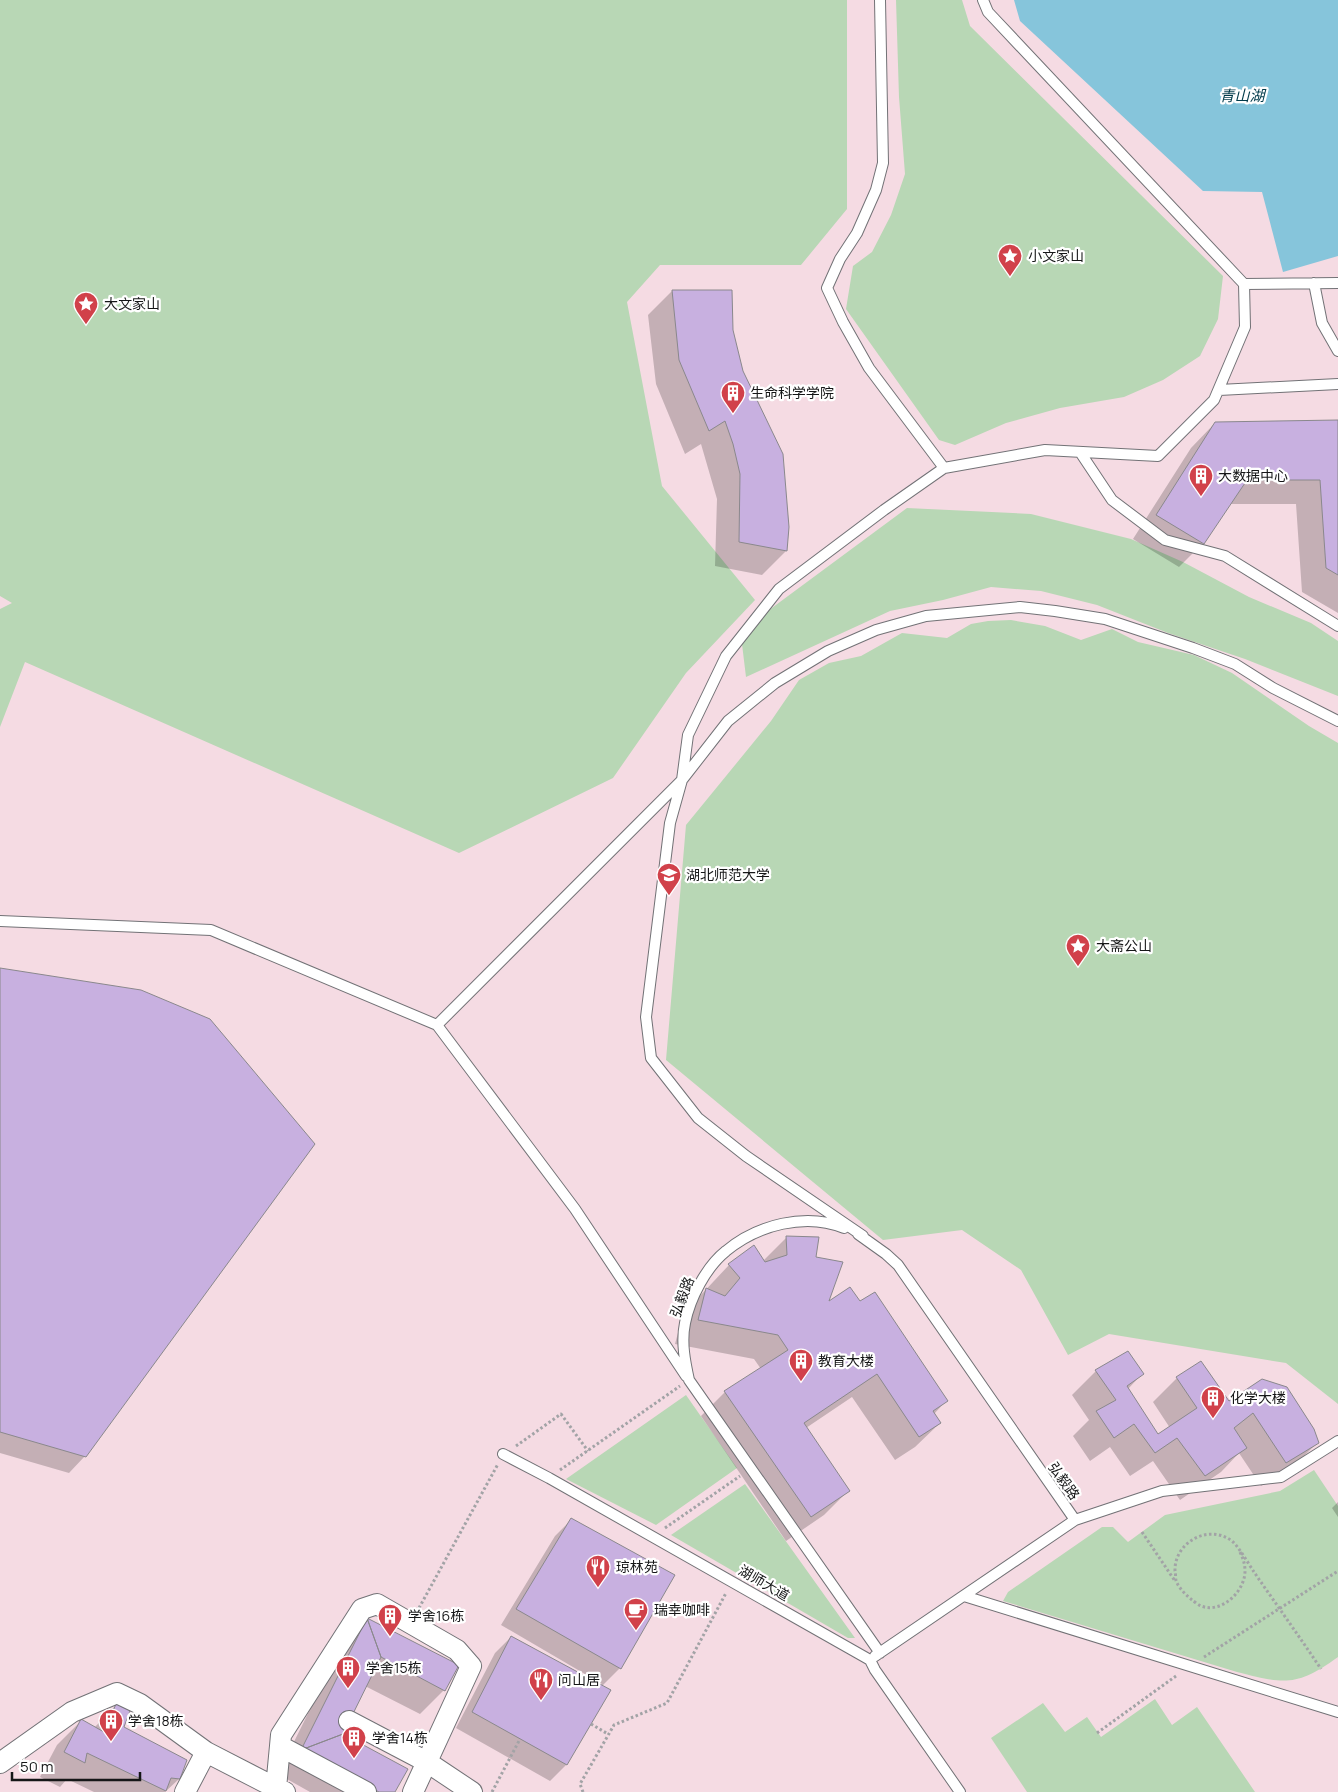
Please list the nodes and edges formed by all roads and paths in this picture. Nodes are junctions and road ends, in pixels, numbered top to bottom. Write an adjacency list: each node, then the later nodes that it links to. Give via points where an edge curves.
1 (880, 0): 10 (lane, via 883,164 876,190 857,233 827,288 870,368)
2 (984, 0): 4 (lane, via 988,12)
3 (1338, 283): 5 (lane)
4 (1244, 284): 5 (lane); 8 (lane, via 1245,327)
5 (1314, 284): 6 (lane, via 1322,323)
6 (1338, 351)
7 (1338, 384): 8 (lane)
8 (1219, 390): 9 (lane, via 1214,400 1158,456)
9 (1080, 452): 10 (lane, via 1045,450); 11 (lane, via 1112,500 1164,540 1225,556)
10 (944, 468): 13 (lane, via 778,589 726,656 688,735)
11 (1338, 626)
12 (1338, 721): 13 (lane, via 1273,688 1235,664 1105,619 1055,610 992,609 926,616 876,630 828,651 775,683 728,721)
13 (682, 780): 15 (lane); 16 (lane, via 670,823 646,1017 650,1058 698,1118 746,1156)
14 (0, 921): 15 (lane, via 211,930)
15 (437, 1025): 17 (lane, via 575,1209)
16 (863, 1236): 17 (lane, 弘毅路, via 837,1225 787,1223 758,1230 726,1251 700,1282 685,1324 684,1355); 23 (lane, 弘毅路, via 898,1265)
17 (689, 1380): 19 (path); 21 (lane, 弘毅路)
18 (1338, 1441): 23 (lane, via 1281,1476 1162,1491)
19 (588, 1450): 20 (path, via 561,1414); 22 (path)
20 (504, 1454): 22 (lane, 湖师大道); 30 (path)
21 (751, 1469): 25 (path); 33 (lane, 弘毅路)
22 (549, 1478): 25 (lane, 湖师大道)
23 (1075, 1520): 31 (lane)
24 (1142, 1532): 29 (path)
25 (654, 1536): 28 (lane, 湖师大道)
26 (1240, 1552): 29 (path, via 1232,1541 1218,1534 1191,1539 1175,1566); 29 (path, via 1245,1572 1241,1587 1230,1601 1216,1607 1201,1606); 32 (path)
27 (1338, 1571): 32 (path)
28 (733, 1581): 34 (lane, 湖师大道); 41 (path, via 667,1702 614,1725)
29 (1176, 1582)
30 (428, 1592)
31 (964, 1596): 33 (lane); 35 (lane)
32 (1279, 1608): 35 (path); 36 (path)
33 (880, 1653): 34 (lane)
34 (870, 1660): 54 (lane, 湖师大道)
35 (1189, 1666): 37 (lane); 40 (path)
36 (1322, 1669)
37 (1338, 1712)
38 (349, 1721): 45 (street)
39 (591, 1724): 41 (path)
40 (1097, 1732)
41 (608, 1734): 53 (path, via 580,1784)
42 (520, 1739): 52 (path)
43 (280, 1746): 45 (street, via 281,1736 362,1609 377,1604 456,1650 471,1666); 47 (street); 49 (street)
44 (206, 1752): 46 (street, via 140,1704 117,1693 72,1712); 47 (street); 48 (street)
45 (427, 1762): 50 (street); 51 (street)
46 (0, 1763)
47 (279, 1791)
48 (185, 1792)
49 (366, 1792)
50 (413, 1792)
51 (472, 1792)
52 (492, 1792)
53 (583, 1792)
54 (960, 1792)

